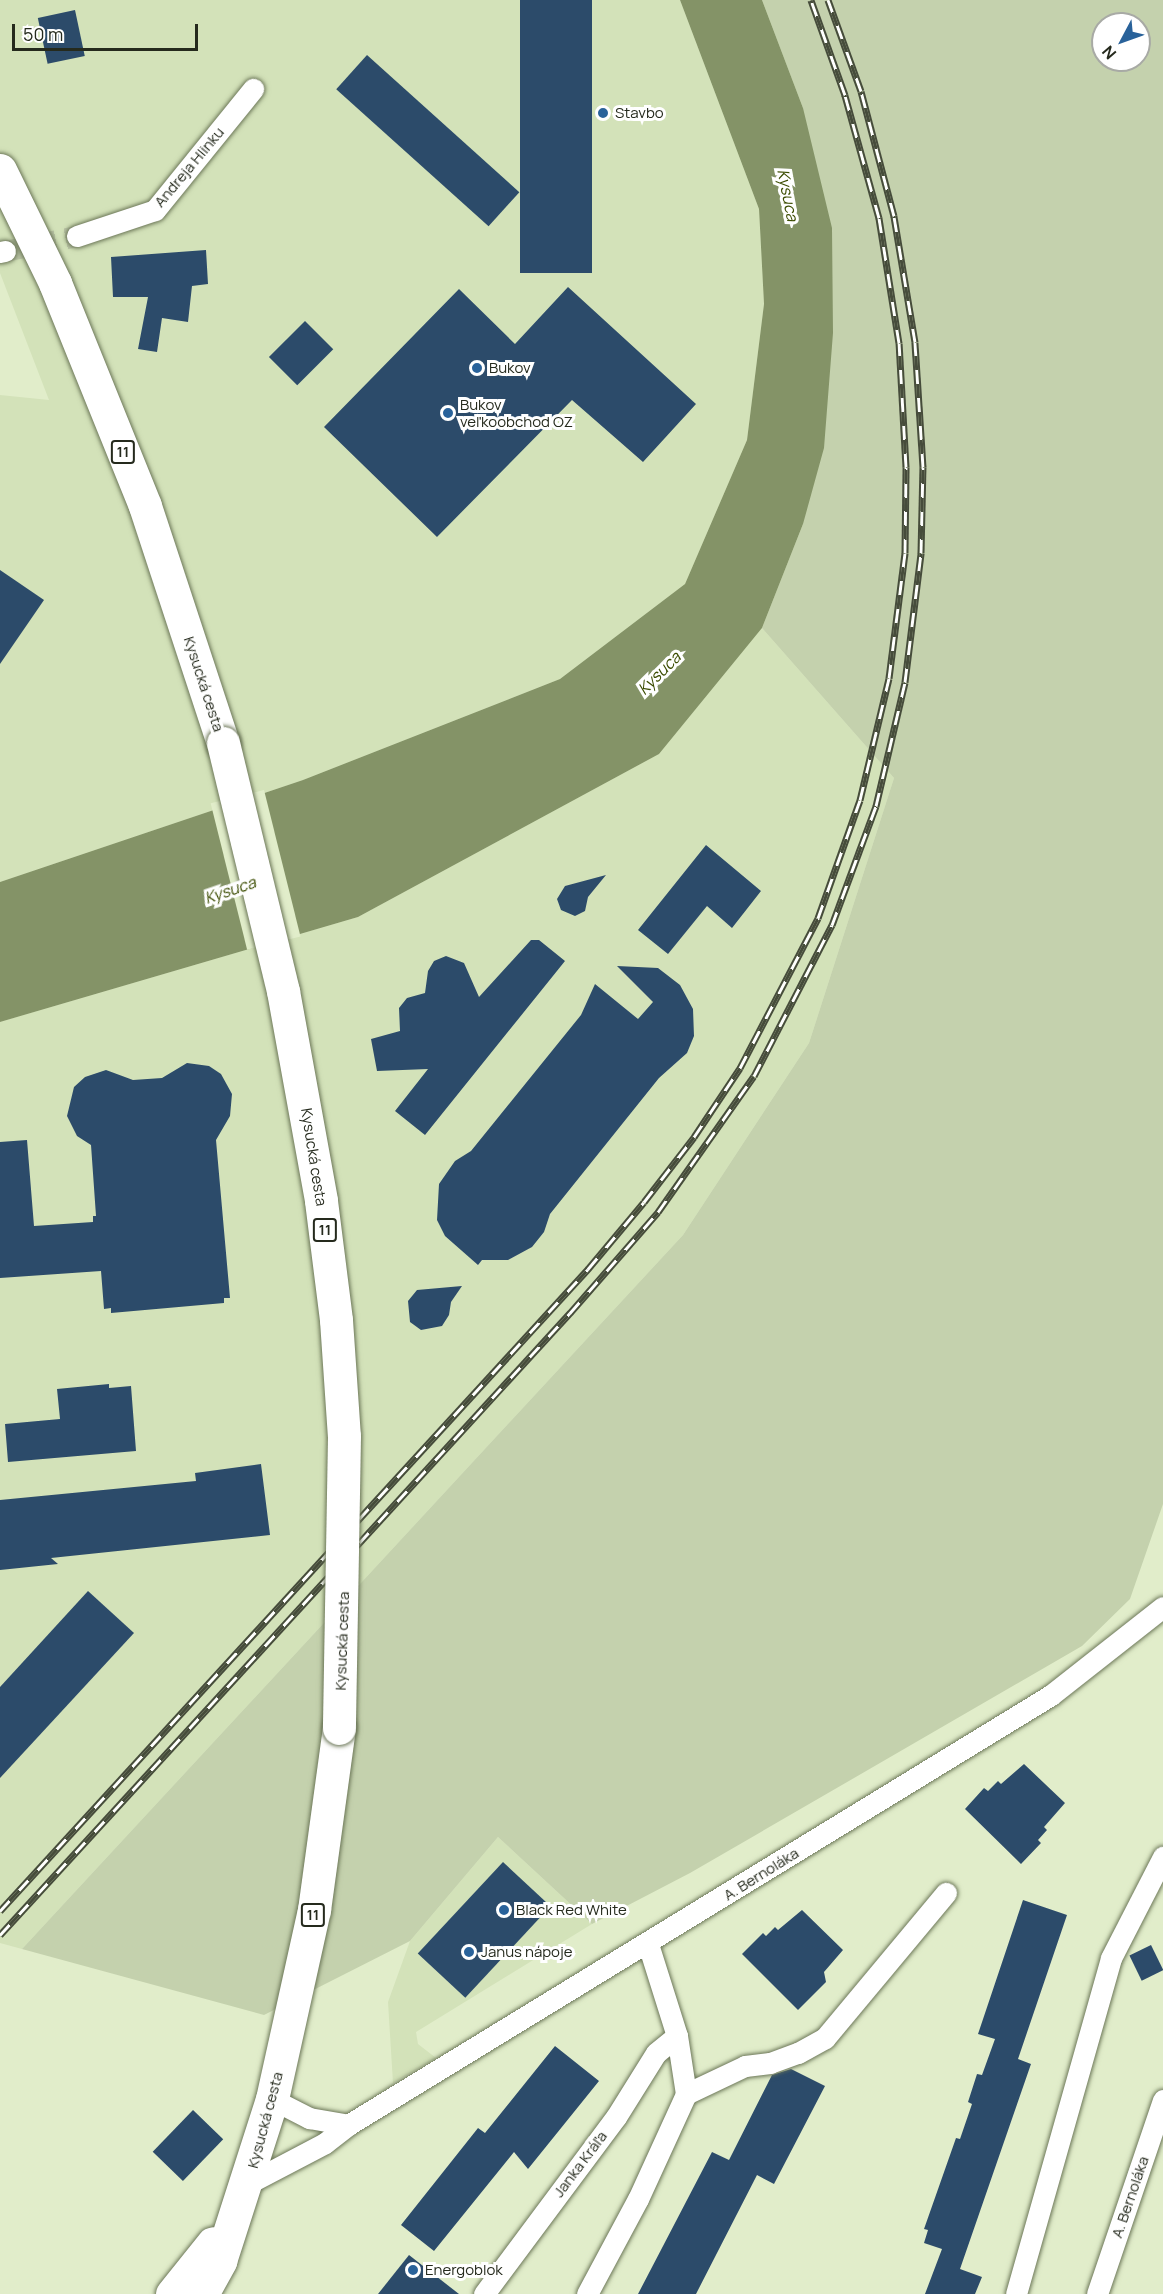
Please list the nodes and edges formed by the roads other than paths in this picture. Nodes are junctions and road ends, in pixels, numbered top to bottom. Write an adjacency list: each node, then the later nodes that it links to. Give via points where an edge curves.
1 (253, 89): 3 (street, Andreja Hlinku, via 154,210)
2 (0, 170): 10 (main road, Kysucká cesta / 11, bridge, via 55,284 146,506 223,743 280,980 303,1095 336,1320 344,1436 339,1728 314,1910)
3 (77, 236)
4 (1163, 1607): 7 (street, A. Bernoláka, via 1051,1695)
5 (1163, 1857): 19 (street, via 1111,1958)
6 (946, 1893): 9 (street, via 825,2038 770,2063 745,2066)
7 (648, 1944): 8 (street); 12 (street, A. Bernoláka)
8 (677, 2036): 9 (street); 17 (street, Janka Kráľa, via 656,2054 616,2117)
9 (686, 2094): 18 (street, via 638,2199)
10 (272, 2099): 12 (street, via 309,2118); 13 (main road, Kysucká cesta / 11)
11 (1163, 2100): 20 (street, A. Bernoláka)
12 (348, 2125): 13 (street, A. Bernoláka, via 325,2143)
13 (247, 2184): 14 (main road, Kysucká cesta / 11)
14 (234, 2219): 15 (main road, Kysucká cesta / 11); 16 (main road, Kysucká cesta / 11, via 220,2261)
15 (171, 2294)
16 (202, 2294)
17 (484, 2294)
18 (587, 2294)
19 (1016, 2294)
20 (1097, 2294)

